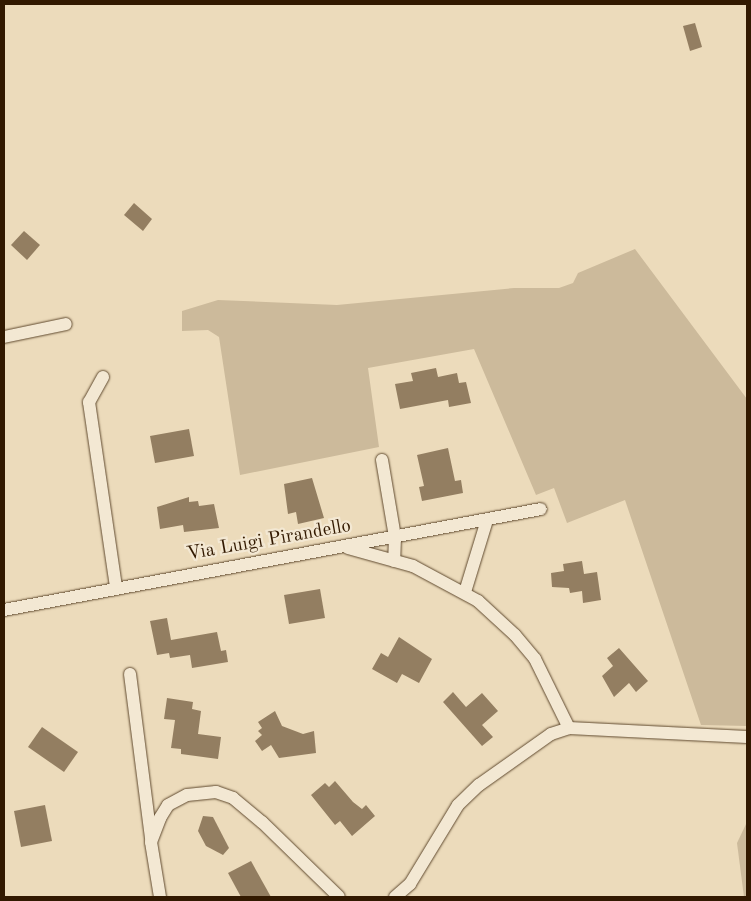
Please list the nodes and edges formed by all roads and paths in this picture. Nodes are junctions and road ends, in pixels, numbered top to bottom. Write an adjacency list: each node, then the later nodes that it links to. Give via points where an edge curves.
1 (66, 324): 2 (street)
2 (4, 337)
3 (103, 377): 10 (street, via 89,402)
4 (382, 460): 7 (street)
5 (541, 509): 6 (street, Via Luigi Pirandello)
6 (487, 520): 7 (street, Via Luigi Pirandello); 11 (street)
7 (395, 537): 8 (street, Via Luigi Pirandello); 9 (street)
8 (344, 547): 9 (street); 10 (street, Via Luigi Pirandello)
9 (394, 561): 11 (street)
10 (116, 587): 12 (street, Via Luigi Pirandello)
11 (465, 592): 14 (street, via 515,635 535,659)
12 (4, 610)
13 (130, 674): 16 (street)
14 (569, 728): 15 (street); 19 (street, via 536,742 458,805 410,884)
15 (747, 738)
16 (152, 842): 17 (street); 18 (street, via 168,805 188,795 216,792 233,798 262,822)
17 (160, 897)
18 (339, 897)
19 (395, 897)

